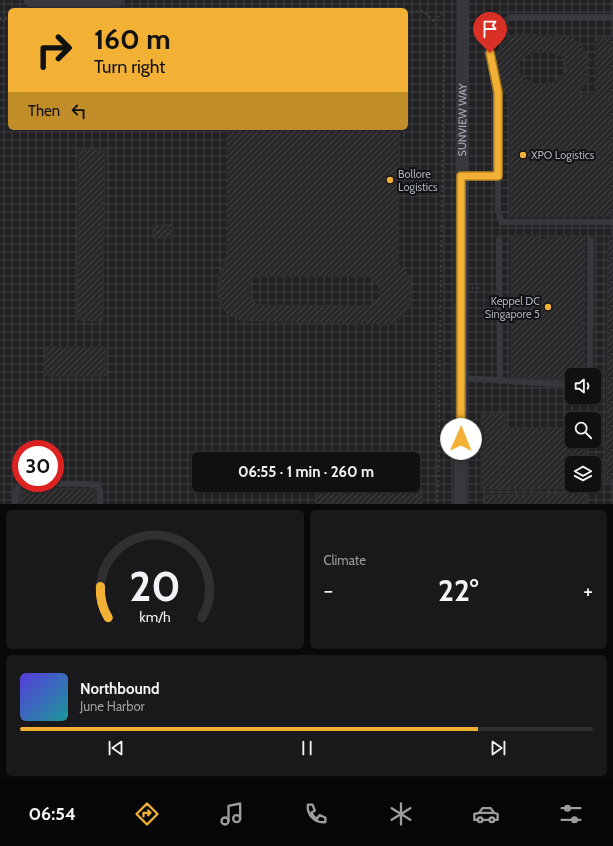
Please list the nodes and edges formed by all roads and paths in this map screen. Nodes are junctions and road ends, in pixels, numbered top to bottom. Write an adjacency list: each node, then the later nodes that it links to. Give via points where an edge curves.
1 (30, 0): 2 (street)
2 (118, 0)
3 (463, 0): 8 (street, SUNVIEW WAY)
4 (408, 12): 7 (path, via 424,11)
5 (442, 13): 7 (path)
6 (613, 17): 9 (lane, via 511,17 495,29 490,53 498,92)
7 (434, 21): 21 (path, via 444,31)
8 (461, 176): 9 (lane); 14 (street, SUNVIEW WAY)
9 (498, 176): 10 (lane, via 498,209 503,222)
10 (613, 222)
11 (499, 240): 15 (lane)
12 (591, 240): 13 (lane)
13 (590, 368)
14 (462, 378): 15 (lane); 22 (street, SUNVIEW WAY)
15 (500, 381): 16 (lane)
16 (565, 385)
17 (64, 484): 20 (lane, via 98,485)
18 (16, 492): 19 (lane)
19 (15, 504)
20 (100, 504)
21 (438, 504)
22 (460, 504)

